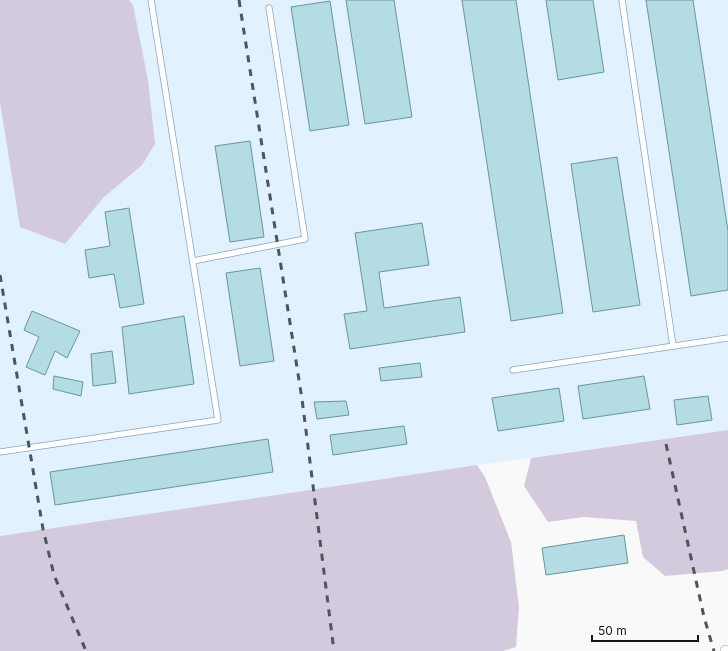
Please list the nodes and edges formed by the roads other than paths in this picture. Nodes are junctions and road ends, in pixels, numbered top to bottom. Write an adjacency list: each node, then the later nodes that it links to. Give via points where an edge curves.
1 (151, 0): 4 (lane)
2 (622, 0): 6 (lane)
3 (269, 8): 4 (lane, via 305,239)
4 (193, 261): 8 (lane, via 218,420)
5 (728, 338): 6 (lane)
6 (673, 346): 7 (lane)
7 (512, 370)
8 (0, 452)

